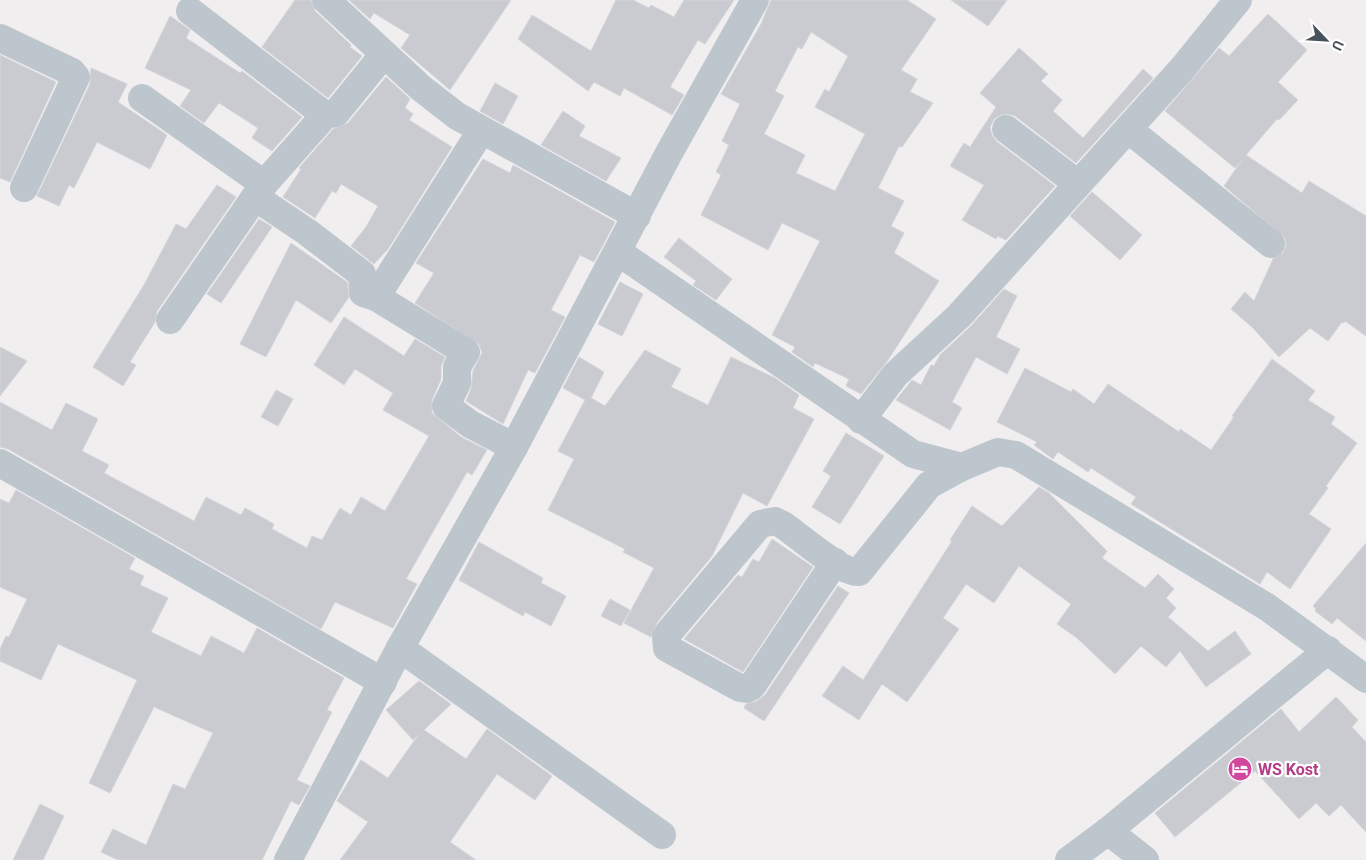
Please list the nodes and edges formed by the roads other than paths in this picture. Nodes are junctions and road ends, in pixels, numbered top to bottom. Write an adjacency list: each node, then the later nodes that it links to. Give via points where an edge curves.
1 (326, 0): 6 (street)
2 (755, 0): 15 (street)
3 (1238, 0): 10 (street)
4 (190, 11): 8 (street)
5 (0, 38): 13 (street, via 72,72 76,77)
6 (384, 54): 8 (street, via 336,113); 11 (street, via 436,101)
7 (142, 98): 14 (street)
8 (325, 116): 14 (street)
9 (1006, 129): 12 (street)
10 (1128, 129): 12 (street); 16 (street)
11 (481, 131): 15 (street); 18 (street)
12 (1078, 184): 20 (street, via 960,316 895,375)
13 (24, 188)
14 (260, 191): 18 (street, via 362,274 363,293); 19 (street)
15 (637, 216): 17 (street)
16 (1271, 244)
17 (618, 252): 20 (street); 21 (street)
18 (376, 297): 21 (street, via 466,352 457,367 457,383 446,406 470,424)
19 (170, 320)
20 (861, 420): 22 (street)
21 (514, 447): 27 (street)
22 (913, 454): 24 (street); 25 (street)
23 (0, 463): 30 (street)
24 (962, 467): 25 (street); 28 (street, via 998,452 1016,455 1267,607)
25 (928, 485): 26 (street, via 863,568 854,572)
26 (835, 562): 26 (street, via 747,689 667,648 666,637 670,631 760,524 775,521 783,525)
27 (400, 648): 30 (street); 32 (street)
28 (1328, 650): 29 (street); 31 (street)
29 (1366, 679)
30 (383, 682): 33 (street)
31 (1108, 831): 34 (street); 35 (street)
32 (662, 835)
33 (288, 860)
34 (1069, 860)
35 (1145, 860)

